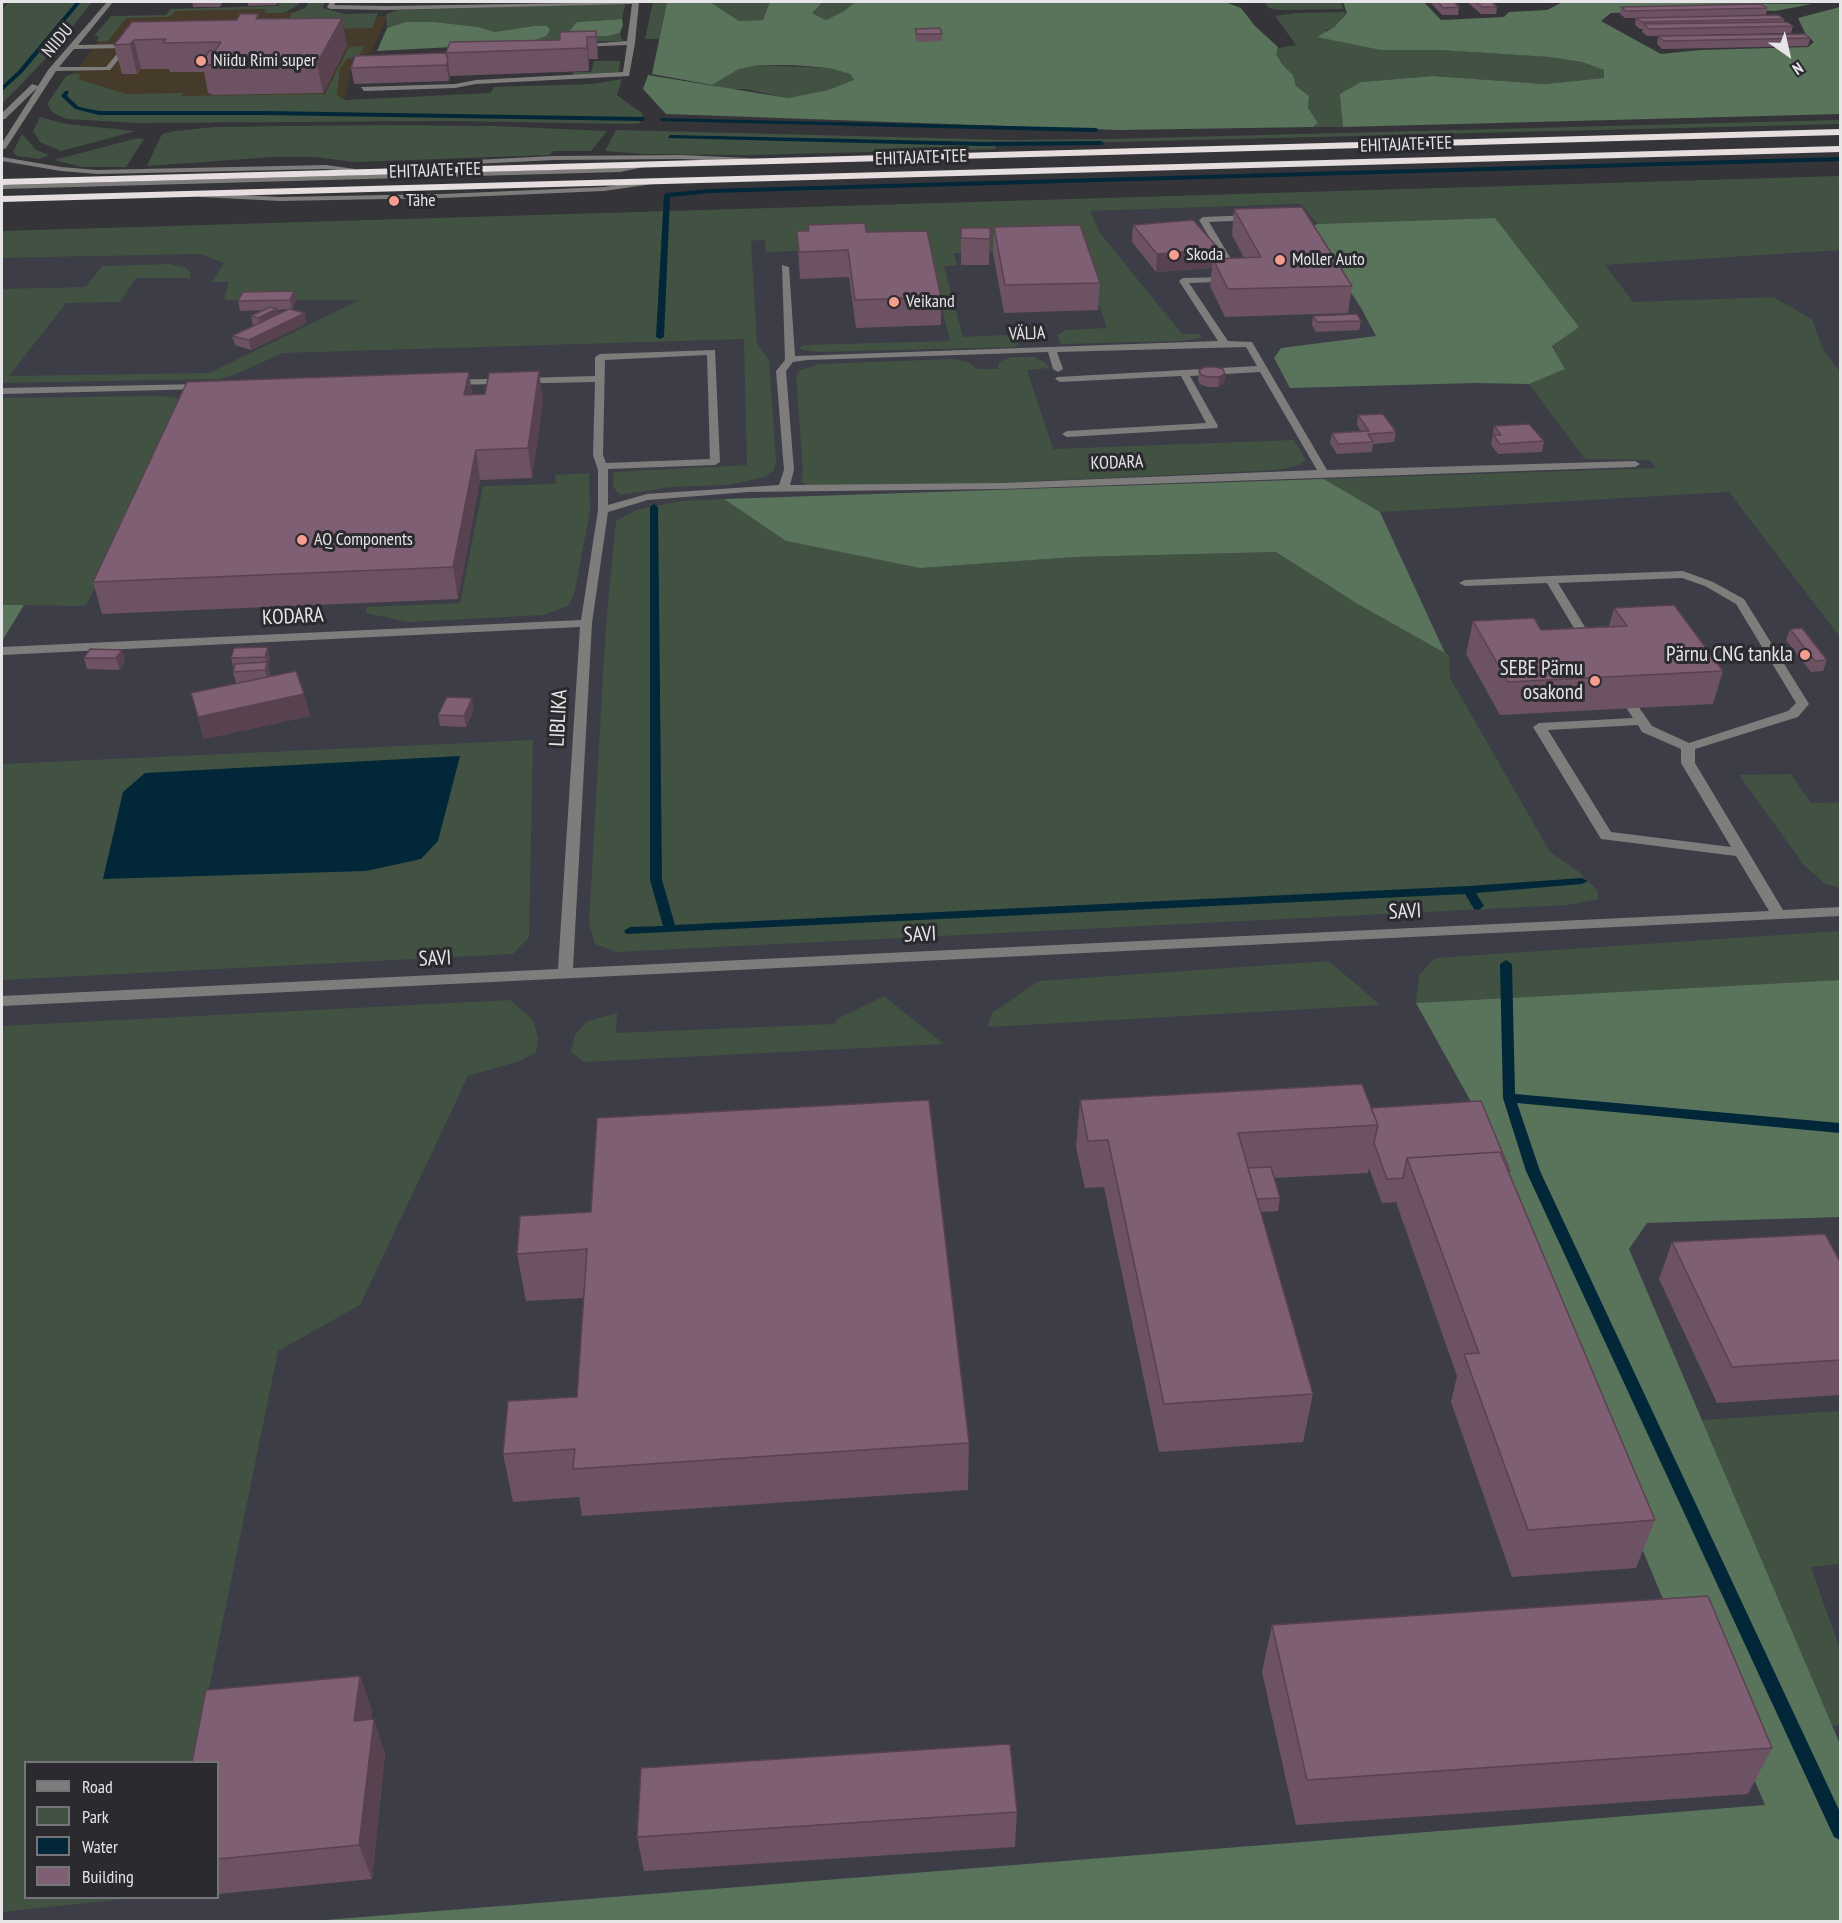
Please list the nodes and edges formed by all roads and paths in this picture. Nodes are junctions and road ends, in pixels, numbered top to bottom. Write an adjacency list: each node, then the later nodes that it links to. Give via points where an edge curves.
1 (110, 2): 6 (street, NIIDU)
2 (333, 2): 3 (street, via 330,7 381,8)
3 (636, 2): 4 (street)
4 (632, 43): 5 (street); 8 (street, via 626,74)
5 (566, 46)
6 (72, 47): 7 (street, NIIDU); 7 (street, via 127,46 108,69)
7 (52, 71): 9 (street, NIIDU); 11 (street, NIIDU)
8 (364, 89)
9 (2, 117)
10 (1840, 132): 14 (highway, EHITAJATE TEE)
11 (2, 148)
12 (1840, 149): 20 (highway, EHITAJATE TEE)
13 (2, 159): 17 (street, via 97,172 326,167)
14 (759, 161): 15 (highway, EHITAJATE TEE); 16 (street, via 554,158 434,164)
15 (649, 164): 16 (highway, EHITAJATE TEE); 19 (street, via 620,170)
16 (411, 170): 17 (highway, EHITAJATE TEE)
17 (381, 171): 18 (highway, EHITAJATE TEE)
18 (2, 182)
19 (2, 188)
20 (2, 199)
21 (1266, 218): 23 (street, via 1203,220 1239,279 1183,281)
22 (785, 267): 25 (street)
23 (1226, 344): 24 (street, VÄLJA); 26 (street, VÄLJA, via 1249,344)
24 (1052, 350): 25 (street, VÄLJA); 27 (street, via 1059,374)
25 (790, 360): 36 (street, via 781,371 789,470)
26 (1263, 369): 27 (street); 35 (street, VÄLJA)
27 (1184, 373): 32 (street, via 1213,426)
28 (599, 379): 29 (street); 34 (street, LIBLIKA, via 598,455); 34 (street, LIBLIKA, via 600,357 712,352 715,462)
29 (441, 382)
30 (215, 387): 31 (street)
31 (2, 391)
32 (1067, 434)
33 (1635, 464): 35 (street, KODARA)
34 (602, 466): 37 (street, LIBLIKA)
35 (1324, 473): 36 (street, KODARA, via 1001,486)
36 (783, 489): 37 (street, KODARA, via 647,497)
37 (603, 510): 40 (street, LIBLIKA)
38 (1550, 579): 39 (street); 42 (street); 45 (street, via 1683,574 1740,602 1803,704 1793,714)
39 (1465, 583)
40 (586, 623): 41 (street, KODARA); 49 (street, LIBLIKA)
41 (2, 651)
42 (1597, 655)
43 (1616, 683): 44 (street)
44 (1641, 721): 45 (street, via 1647,729); 46 (street, via 1539,727 1606,836)
45 (1688, 747): 46 (street, via 1688,763)
46 (1741, 852): 48 (street)
47 (1840, 912): 48 (street, SAVI)
48 (1778, 914): 49 (street, SAVI)
49 (565, 974): 50 (street, SAVI)
50 (2, 1001)

